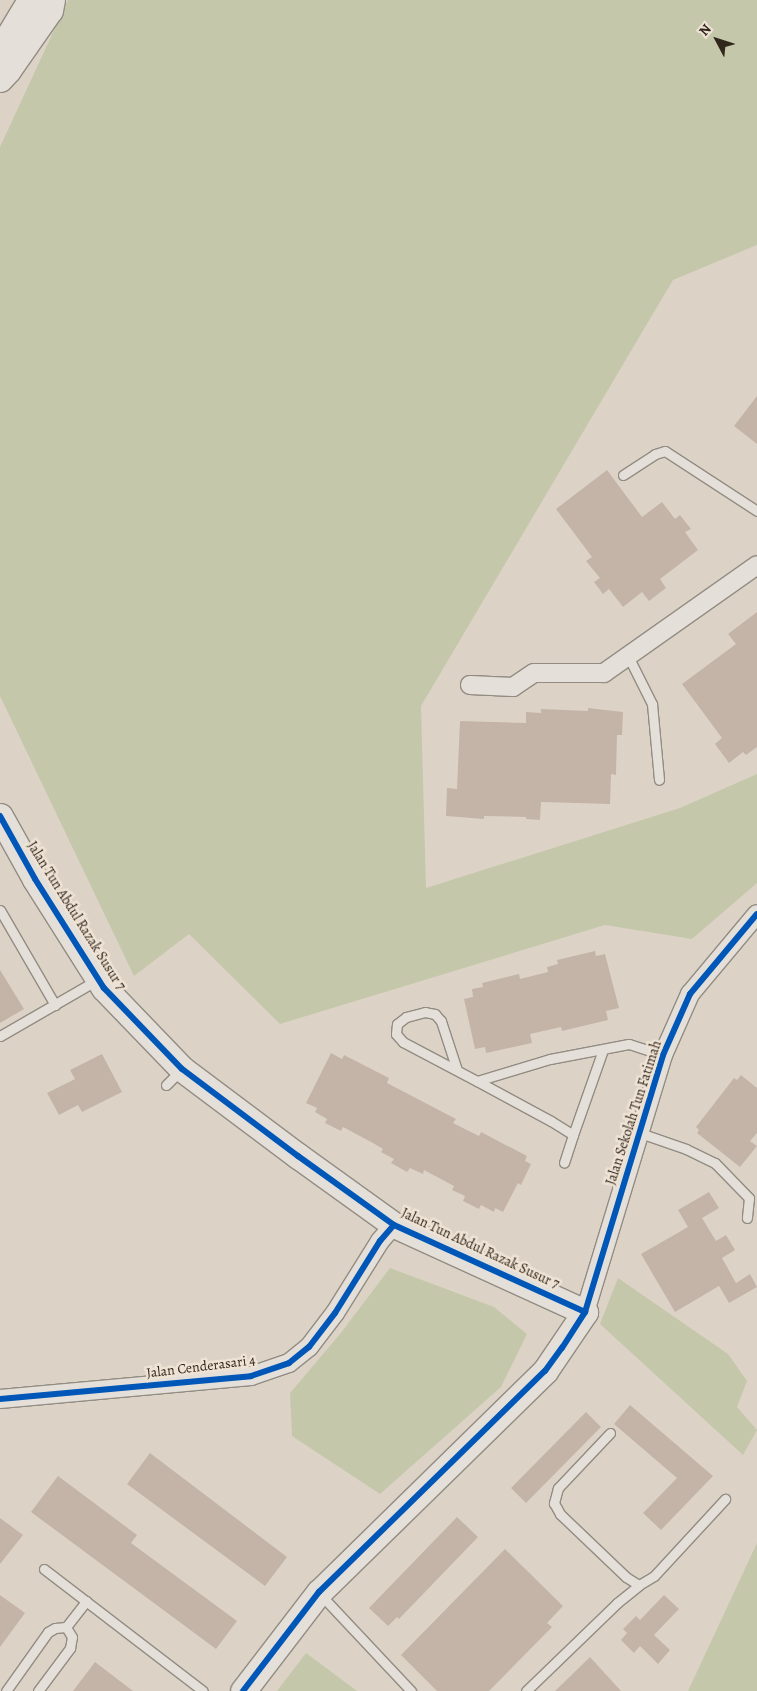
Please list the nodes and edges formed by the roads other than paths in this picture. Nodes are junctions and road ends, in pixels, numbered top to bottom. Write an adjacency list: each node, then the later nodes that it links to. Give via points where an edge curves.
1 (38, 3): 2 (street); 3 (street)
2 (0, 50)
3 (0, 79)
4 (623, 475): 5 (lane, via 665,451)
5 (757, 511)
6 (757, 564): 7 (street)
7 (628, 656): 8 (street, via 604,673 534,673 513,687); 9 (lane, via 652,704)
8 (470, 685)
9 (659, 780)
10 (0, 817): 13 (street, Jalan Tun Abdul Razak Susur 7)
11 (0, 910): 14 (lane)
12 (757, 914): 17 (street, Jalan Sekolah Tun Fatimah, via 690,994)
13 (106, 990): 14 (lane); 24 (street, Jalan Tun Abdul Razak Susur 7, via 174,1077 298,1156)
14 (56, 1005): 15 (lane)
15 (0, 1036)
16 (603, 1050): 17 (lane, via 629,1044); 19 (lane, via 550,1060); 21 (lane)
17 (663, 1055): 20 (street, Jalan Sekolah Tun Fatimah)
18 (457, 1070): 18 (lane, via 403,1042 396,1034 397,1024 406,1017 425,1012 435,1014 441,1021); 19 (lane)
19 (477, 1081): 21 (lane)
20 (640, 1133): 23 (lane, via 686,1149 715,1164 749,1198); 25 (street, Jalan Sekolah Tun Fatimah)
21 (573, 1135): 22 (lane)
22 (564, 1163)
23 (746, 1218)
24 (394, 1224): 25 (street, Jalan Tun Abdul Razak Susur 7); 26 (street, Jalan Cenderasari 4, via 335,1313 309,1346 288,1363 251,1376)
25 (585, 1312): 31 (street, via 546,1372)
26 (0, 1400)
27 (610, 1433): 30 (lane, via 558,1488 554,1503 560,1514 626,1577)
28 (725, 1499): 30 (lane, via 654,1576)
29 (44, 1569): 32 (lane)
30 (639, 1585): 39 (lane, via 616,1603)
31 (318, 1592): 37 (street); 38 (lane)
32 (86, 1601): 33 (lane); 36 (lane)
33 (66, 1627): 34 (lane, via 48,1632); 35 (lane, via 72,1643)
34 (6, 1691)
35 (38, 1691)
36 (203, 1691)
37 (243, 1691)
38 (411, 1691)
39 (526, 1691)

